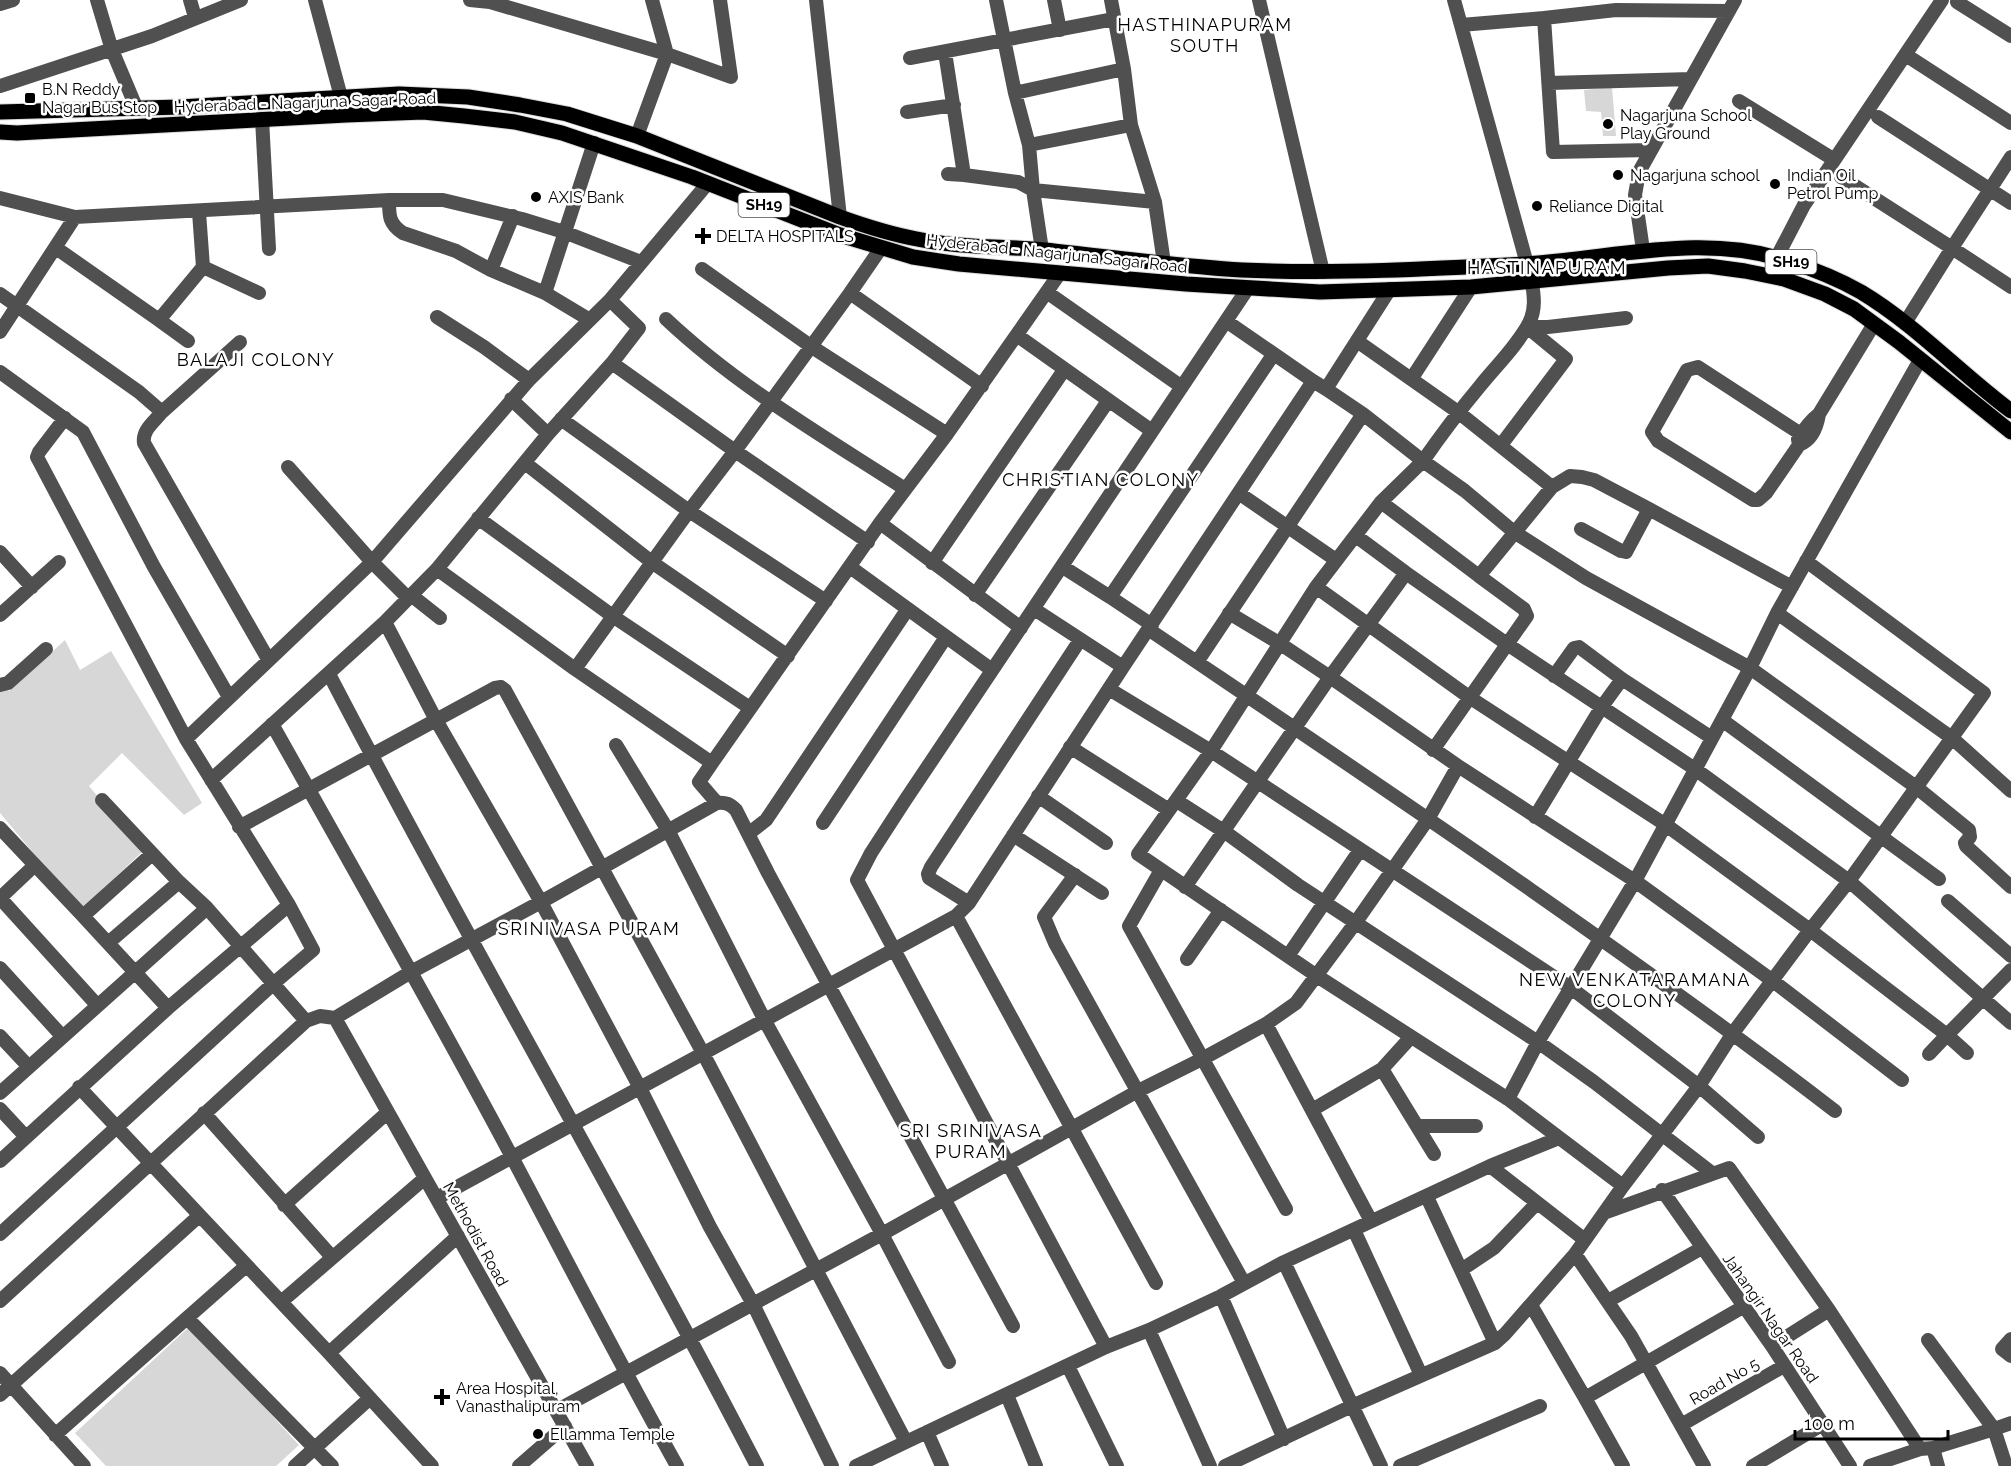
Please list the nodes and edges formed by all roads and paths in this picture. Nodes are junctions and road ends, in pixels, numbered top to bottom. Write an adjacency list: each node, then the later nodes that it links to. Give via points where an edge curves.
1 (13, 0): 18 (street)
2 (97, 0): 28 (street)
3 (190, 0): 21 (street)
4 (241, 0): 21 (street)
5 (315, 0): 38 (street)
6 (470, 0): 16 (street)
7 (652, 0): 30 (street)
8 (720, 0): 30 (street, via 731,77)
9 (816, 0): 71 (street)
10 (996, 0): 27 (street)
11 (1054, 0): 25 (street)
12 (1111, 0): 23 (street)
13 (1259, 0): 86 (street)
14 (1454, 0): 24 (street)
15 (1942, 0): 56 (street)
16 (490, 1): 30 (street)
17 (1957, 2): 26 (street)
18 (0, 4)
19 (1615, 5): 20 (street); 22 (street)
20 (1732, 6): 34 (street)
21 (195, 17): 28 (street)
22 (1544, 18): 24 (street); 35 (street)
23 (1114, 19): 25 (street); 33 (street)
24 (1461, 25): 82 (street)
25 (1060, 30): 27 (street)
26 (2010, 32)
27 (1004, 40): 29 (street); 37 (street)
28 (112, 50): 36 (street); 42 (street)
29 (945, 52): 31 (street); 41 (street)
30 (667, 54): 51 (street)
31 (910, 58)
32 (1912, 59): 48 (street)
33 (1124, 69): 37 (street); 49 (street)
34 (1691, 79): 35 (street); 54 (street)
35 (1549, 83): 54 (street, via 1553,152)
36 (0, 86)
37 (1015, 93): 53 (street)
38 (341, 97): 40 (main road, Hyderabad - Nagarjuna Sagar Road / SH19); 51 (main road, Hyderabad - Nagarjuna Sagar Road / SH19, via 399,94 478,99 567,114)
39 (1738, 101): 56 (street)
40 (219, 104): 42 (main road, Hyderabad - Nagarjuna Sagar Road / SH19); 47 (main road)
41 (954, 105): 44 (street); 58 (street)
42 (136, 107): 43 (main road, Hyderabad - Nagarjuna Sagar Road / SH19)
43 (0, 112)
44 (907, 112)
45 (1878, 117): 62 (street)
46 (262, 119): 47 (main road, Hyderabad - Nagarjuna Sagar Road / SH19); 52 (main road, Hyderabad - Nagarjuna Sagar Road / SH19, via 423,112 515,122); 67 (street)
47 (216, 122): 50 (main road, Hyderabad - Nagarjuna Sagar Road / SH19)
48 (2011, 123)
49 (1131, 125): 53 (street); 64 (street)
50 (0, 132)
51 (637, 136): 71 (main road, Hyderabad - Nagarjuna Sagar Road / SH19)
52 (594, 143): 60 (main road, Hyderabad - Nagarjuna Sagar Road / SH19); 72 (street)
53 (1029, 144): 61 (street)
54 (1650, 150): 78 (street, via 1639,172 1635,195)
55 (2011, 156): 62 (street)
56 (1833, 159): 79 (street)
57 (948, 174): 58 (street)
58 (964, 175): 61 (street, via 1018,182)
59 (1841, 177): 75 (street)
60 (708, 183): 74 (main road, Hyderabad - Nagarjuna Sagar Road / SH19); 80 (street)
61 (1033, 190): 64 (street); 77 (street)
62 (1990, 190): 66 (street); 75 (street)
63 (389, 200): 67 (street); 69 (street, via 443,200); 85 (street, via 389,220 396,229 456,251)
64 (1155, 202): 81 (street)
65 (2, 203): 70 (street)
66 (2011, 203)
67 (267, 206): 68 (street); 76 (street)
68 (199, 212): 70 (street); 83 (street)
69 (513, 216): 72 (street); 85 (street)
70 (75, 217): 73 (street)
71 (840, 217): 77 (main road, Hyderabad - Nagarjuna Sagar Road / SH19, via 918,239)
72 (564, 232): 80 (street); 94 (street)
73 (56, 248): 99 (street); 103 (street)
74 (881, 248): 87 (main road, Hyderabad - Nagarjuna Sagar Road / SH19, via 959,264); 95 (street)
75 (1952, 248): 89 (street); 106 (street)
76 (269, 249)
77 (1042, 250): 81 (main road, Hyderabad - Nagarjuna Sagar Road / SH19)
78 (1643, 250): 79 (main road, Hyderabad - Nagarjuna Sagar Road / SH19, via 1709,247); 82 (main road, Hyderabad - Nagarjuna Sagar Road / SH19)
79 (1777, 257): 106 (main road, Hyderabad - Nagarjuna Sagar Road / SH19, via 1833,277)
80 (641, 262): 98 (street)
81 (1164, 263): 86 (main road, Hyderabad - Nagarjuna Sagar Road / SH19)
82 (1526, 264): 86 (main road, Hyderabad - Nagarjuna Sagar Road / SH19); 88 (street)
83 (203, 267): 93 (street); 103 (street)
84 (702, 269): 114 (street)
85 (491, 270): 94 (street)
86 (1323, 272)
87 (1060, 273): 90 (main road, Hyderabad - Nagarjuna Sagar Road / SH19); 97 (street)
88 (1532, 282): 91 (main road, Hyderabad - Nagarjuna Sagar Road / SH19); 107 (main road, Hyderabad - Nagarjuna Sagar Road / SH19, via 1708,266 1784,279 1825,294); 108 (street, via 1534,301)
89 (2011, 287)
90 (1248, 288): 92 (main road, Hyderabad - Nagarjuna Sagar Road / SH19, via 1320,292); 105 (street)
91 (1471, 288): 92 (main road, Hyderabad - Nagarjuna Sagar Road / SH19); 120 (street)
92 (1390, 289): 112 (street)
93 (259, 293)
94 (545, 293): 104 (street)
95 (850, 293): 114 (street); 123 (street)
96 (0, 294): 99 (street)
97 (1048, 294): 110 (street); 124 (street)
98 (610, 300): 104 (street); 117 (street, via 639,328)
99 (18, 305): 109 (street); 130 (street)
100 (438, 317): 121 (street)
101 (1626, 318): 108 (street, via 1548,327)
102 (666, 319): 128 (street)
103 (159, 320): 111 (street)
104 (590, 320): 121 (street)
105 (1226, 321): 115 (street); 124 (street)
106 (1905, 323): 129 (main road, Hyderabad - Nagarjuna Sagar Road / SH19)
107 (1874, 324): 116 (main road, Hyderabad - Nagarjuna Sagar Road / SH19); 139 (street)
108 (1528, 325): 131 (street); 140 (street, via 1566,359)
109 (0, 332)
110 (1018, 336): 118 (street); 123 (street)
111 (188, 341)
112 (1357, 341): 120 (street); 125 (street)
113 (240, 342): 130 (street)
114 (812, 347): 128 (street); 138 (street)
115 (1273, 355): 122 (street); 175 (street)
116 (1920, 360): 136 (main road, Hyderabad - Nagarjuna Sagar Road / SH19); 160 (street)
117 (612, 363): 134 (street); 141 (street)
118 (1064, 370): 127 (street); 164 (street)
119 (2, 377): 133 (street)
120 (1412, 378): 131 (street)
121 (529, 380): 126 (street)
122 (1313, 381): 125 (street); 147 (street)
123 (982, 386): 138 (street)
124 (1182, 387): 135 (street)
125 (1326, 389): 132 (street)
126 (511, 399): 137 (street); 162 (street)
127 (1108, 401): 135 (street); 173 (street)
128 (770, 402): 141 (street); 146 (street)
129 (2011, 411)
130 (162, 412): 194 (street, via 146,431 144,444)
131 (1458, 412): 140 (street); 142 (street)
132 (1363, 414): 142 (street); 153 (street)
133 (65, 418): 207 (street, via 87,437 154,567); 217 (street, via 37,457)
134 (561, 419): 137 (street); 150 (street)
135 (1152, 430): 166 (street)
136 (2011, 432)
137 (548, 434): 143 (street)
138 (947, 434): 146 (street)
139 (1800, 440): 139 (street, via 1766,493 1753,500 1658,441 1652,432 1687,370 1698,367)
140 (1501, 445): 145 (street)
141 (735, 451): 150 (street); 157 (street)
142 (1423, 461): 148 (street); 155 (street)
143 (525, 463): 151 (street); 163 (street)
144 (288, 467): 162 (street)
145 (1552, 487): 149 (street, via 1570,476 1582,477); 155 (street)
146 (905, 489): 152 (street)
147 (1240, 494): 153 (street); 186 (street)
148 (1381, 502): 156 (street); 169 (street)
149 (1649, 509): 154 (street, via 1626,552); 170 (street)
150 (689, 511): 163 (street); 176 (street)
151 (478, 518): 167 (street); 182 (street)
152 (880, 523): 157 (street); 164 (street)
153 (1287, 526): 159 (street); 179 (street)
154 (1581, 529)
155 (1514, 532): 169 (street); 197 (street, via 1586,578)
156 (1356, 536): 159 (street); 168 (street)
157 (868, 542): 165 (street)
158 (1, 556): 171 (street)
159 (1336, 560): 172 (street)
160 (1806, 561): 170 (street); 216 (street, via 1984,693)
161 (59, 562): 171 (street)
162 (372, 562): 174 (street); 194 (street)
163 (653, 563): 182 (street); 193 (street)
164 (932, 563): 173 (street)
165 (850, 567): 176 (street); 178 (street)
166 (1063, 567): 175 (street); 177 (street)
167 (437, 568): 174 (street); 198 (street)
168 (1406, 573): 185 (street); 191 (street)
169 (1479, 576): 191 (street, via 1526,613 1525,621)
170 (1792, 586): 180 (street)
171 (32, 587): 181 (street)
172 (1316, 587): 185 (street); 190 (street)
173 (975, 595): 187 (street)
174 (409, 597): 183 (street); 184 (street)
175 (1110, 597): 186 (street)
176 (826, 601): 193 (street)
177 (1034, 609): 187 (street); 189 (street)
178 (908, 610): 188 (street); 244 (street, via 766,820)
179 (1229, 613): 190 (street); 195 (street)
180 (1777, 613): 197 (street); 216 (street)
181 (0, 615)
182 (614, 616): 198 (street); 209 (street)
183 (440, 618)
184 (385, 622): 200 (street); 211 (street)
185 (1366, 625): 202 (street); 208 (street)
186 (1150, 627): 195 (street); 196 (street)
187 (1021, 628): 199 (street)
188 (946, 637): 199 (street); 238 (street)
189 (1080, 640): 196 (street); 266 (street, via 928,874)
190 (1279, 643): 202 (street); 206 (street)
191 (1507, 644): 201 (street); 208 (street)
192 (46, 649): 204 (street, via 8,683)
193 (788, 656): 209 (street)
194 (268, 659): 207 (street)
195 (1197, 662): 206 (street)
196 (1123, 667): 205 (street)
197 (1750, 668): 212 (street); 229 (street)
198 (575, 669): 224 (street)
199 (993, 670): 278 (street, via 898,810 857,880)
200 (329, 674): 213 (street); 222 (street)
201 (1554, 676): 203 (street, via 1574,648 1579,647); 210 (street)
202 (1330, 677): 214 (street); 221 (street)
203 (1622, 679): 210 (street); 215 (street)
204 (0, 685)
205 (1109, 689): 219 (street); 220 (street)
206 (1246, 695): 214 (street); 220 (street)
207 (229, 697): 217 (street)
208 (1469, 697): 221 (street); 223 (street)
209 (750, 708): 224 (street)
210 (1601, 708): 223 (street); 226 (street)
211 (436, 720): 222 (street); 251 (street, via 495,688 505,690); 264 (street)
212 (1722, 720): 215 (street); 246 (street)
213 (272, 724): 227 (street); 230 (street)
214 (1296, 728): 228 (street); 237 (street)
215 (1712, 738): 226 (street)
216 (1952, 738): 229 (street); 231 (street)
217 (186, 739): 227 (street)
218 (616, 745): 242 (street)
219 (1070, 747): 232 (street); 235 (street)
220 (1211, 750): 228 (street); 235 (street)
221 (1433, 750): 225 (street)
222 (372, 755): 230 (street); 275 (street)
223 (1568, 762): 236 (street); 239 (street)
224 (712, 763): 234 (street, via 699,782)
225 (1458, 766): 236 (street); 237 (street)
226 (1695, 769): 239 (street); 257 (street)
227 (211, 780): 240 (street)
228 (1257, 782): 243 (street); 248 (street)
229 (1916, 787): 246 (street); 260 (street, via 1969,830 1966,846)
230 (309, 789): 240 (street); 285 (street)
231 (2011, 791)
232 (1038, 796): 245 (street); 247 (street)
233 (102, 800): 249 (street)
234 (717, 803): 242 (street); 244 (street, via 729,804 736,810)
235 (1173, 806): 243 (street); 252 (street, via 1138,854)
236 (1535, 817): 256 (street)
237 (1428, 819): 253 (street); 274 (street)
238 (823, 823)
239 (1666, 825): 256 (street); 273 (street)
240 (239, 827): 267 (street)
241 (0, 828): 250 (street)
242 (669, 832): 251 (street); 296 (street)
243 (1225, 832): 259 (street); 265 (street)
244 (748, 834): 289 (street)
245 (1014, 835): 254 (street); 266 (street)
246 (1880, 836): 255 (street); 257 (street)
247 (1106, 843)
248 (1360, 850): 253 (street); 265 (street)
249 (152, 854): 258 (street); 270 (street)
250 (34, 865): 262 (street); 270 (street)
251 (601, 868): 264 (street); 306 (street)
252 (1161, 870): 259 (street); 308 (street, via 1129,926)
253 (1392, 871): 272 (street); 290 (street)
254 (1075, 875): 261 (street); 315 (street, via 1044,917)
255 (1939, 879)
256 (1635, 881): 274 (street); 287 (street)
257 (1849, 881): 273 (street); 291 (street)
258 (179, 882): 268 (street); 276 (street)
259 (1185, 886): 269 (street)
260 (2011, 887)
261 (1102, 893)
262 (0, 898): 292 (street)
263 (1948, 901): 280 (street)
264 (541, 902): 275 (street); 314 (street)
265 (1325, 902): 272 (street); 279 (street)
266 (969, 903): 271 (street)
267 (290, 905): 277 (street); 288 (street, via 313,950)
268 (207, 908): 277 (street); 284 (street)
269 (1221, 910): 279 (street); 281 (street)
270 (83, 916): 276 (street)
271 (957, 916): 278 (street); 327 (street)
272 (1356, 922): 286 (street); 304 (street)
273 (1810, 930): 287 (street); 300 (street)
274 (1600, 938): 290 (street); 299 (street)
275 (471, 940): 285 (street); 323 (street)
276 (108, 943): 284 (street)
277 (241, 947): 288 (street); 293 (street)
278 (894, 951): 289 (street); 336 (street)
279 (1288, 956): 286 (street)
280 (2011, 956)
281 (1187, 959)
282 (0, 968): 302 (street)
283 (2011, 970): 291 (street)
284 (135, 972): 292 (street); 293 (street)
285 (411, 972): 294 (street); 333 (street)
286 (1317, 976): 298 (street, via 1296,1003); 303 (street)
287 (1773, 981): 299 (street); 311 (street)
288 (274, 983): 295 (street); 326 (street)
289 (830, 987): 296 (street); 344 (street)
290 (1572, 988): 304 (street); 312 (street)
291 (1984, 998): 297 (street); 300 (street)
292 (97, 1005): 302 (street)
293 (168, 1008): 313 (street)
294 (335, 1018): 295 (street, via 320,1016); 321 (street, Methodist Road)
295 (306, 1021): 322 (street)
296 (765, 1021): 306 (street); 353 (street)
297 (2011, 1023)
298 (1266, 1024): 308 (street); 319 (street)
299 (1733, 1033): 312 (street); 320 (street)
300 (1947, 1035): 305 (street); 307 (street)
301 (0, 1036): 309 (street)
302 (63, 1036): 309 (street)
303 (1411, 1036): 310 (street); 317 (street)
304 (1538, 1042): 317 (street); 328 (street)
305 (1967, 1053)
306 (704, 1054): 314 (street); 361 (street)
307 (1929, 1054)
308 (1202, 1059): 315 (street); 347 (street)
309 (29, 1067): 316 (street)
310 (1382, 1069): 319 (street); 324 (street)
311 (1902, 1080)
312 (1699, 1086): 328 (street); 330 (street)
313 (79, 1087): 326 (street); 329 (street)
314 (640, 1088): 323 (street); 369 (street)
315 (1138, 1091): 327 (street); 364 (street)
316 (0, 1093)
317 (1508, 1100): 331 (street)
318 (0, 1109): 329 (street)
319 (1312, 1110): 350 (street)
320 (1835, 1111)
321 (388, 1112): 339 (street, Methodist Road); 346 (street)
322 (204, 1113): 335 (street); 346 (street)
323 (573, 1125): 333 (street); 376 (street)
324 (1417, 1126): 325 (street); 332 (street)
325 (1476, 1126)
326 (117, 1127): 335 (street); 352 (street)
327 (1072, 1127): 336 (street); 363 (street)
328 (1664, 1134): 338 (street); 340 (street)
329 (26, 1137): 334 (street)
330 (1758, 1137)
331 (1558, 1138): 337 (street); 340 (street)
332 (1434, 1154)
333 (512, 1158): 343 (street); 388 (street)
334 (0, 1161)
335 (150, 1162): 349 (street); 366 (street)
336 (1008, 1163): 344 (street); 381 (street)
337 (1490, 1166): 342 (street); 345 (street)
338 (1712, 1173): 341 (street); 372 (street, via 1729,1168)
339 (425, 1178): 343 (street, Methodist Road); 358 (street)
340 (1623, 1186): 348 (street)
341 (1662, 1190): 348 (street); 356 (street, Jahangir Nagar Road)
342 (1427, 1197): 350 (street); 362 (street)
343 (437, 1198): 354 (street, Methodist Road)
344 (945, 1198): 353 (street); 374 (street)
345 (1537, 1203): 355 (street); 362 (street, via 1494,1248)
346 (284, 1206): 358 (street)
347 (1286, 1209)
348 (1604, 1213): 355 (street)
349 (199, 1216): 360 (street); 391 (street)
350 (1371, 1221): 351 (street)
351 (1354, 1230): 359 (street); 390 (street)
352 (0, 1234)
353 (882, 1234): 361 (street); 384 (street)
354 (458, 1236): 382 (street); 398 (street, Methodist Road)
355 (1585, 1240): 357 (street)
356 (1702, 1248): 367 (street); 371 (street, Jahangir Nagar Road)
357 (1575, 1254): 367 (street); 370 (street)
358 (332, 1257): 368 (street)
359 (1284, 1262): 364 (street); 396 (street)
360 (246, 1266): 368 (street); 373 (street)
361 (817, 1269): 369 (street); 407 (street)
362 (1461, 1270): 379 (street)
363 (1156, 1283)
364 (1244, 1283): 365 (street)
365 (1221, 1296): 375 (street); 406 (street)
366 (0, 1301)
367 (1608, 1301): 385 (street)
368 (281, 1302): 382 (street)
369 (753, 1304): 376 (street); 418 (street)
370 (1531, 1305): 379 (street); 394 (street)
371 (1743, 1307): 380 (street, Jahangir Nagar Road); 385 (street)
372 (1829, 1310): 380 (street); 409 (street)
373 (188, 1318): 405 (street); 408 (street)
374 (1013, 1326)
375 (1149, 1330): 381 (street); 423 (street)
376 (691, 1338): 388 (street); 417 (street)
377 (2011, 1339): 383 (street, via 2002,1349)
378 (1928, 1340): 403 (street)
379 (1495, 1343): 390 (street)
380 (1772, 1346): 387 (street, Jahangir Nagar Road)
381 (1106, 1347): 386 (street)
382 (329, 1353): 395 (street)
383 (2011, 1356)
384 (949, 1362)
385 (1646, 1362): 394 (street); 401 (street)
386 (1068, 1366): 393 (street); 422 (street)
387 (1784, 1366): 400 (street, Jahangir Nagar Road); 401 (street, Road No 5)
388 (624, 1373): 398 (street); 416 (street)
389 (0, 1374): 391 (street)
390 (1420, 1375): 396 (street)
391 (11, 1386): 392 (street); 405 (street)
392 (0, 1395)
393 (1007, 1395): 404 (street); 421 (street)
394 (1585, 1398): 427 (street)
395 (369, 1399): 408 (street); 413 (street)
396 (1352, 1406): 406 (street); 425 (street)
397 (1540, 1406): 426 (street)
398 (556, 1411): 402 (street, Methodist Road)
399 (2011, 1423): 403 (street)
400 (1823, 1424): 429 (street); 430 (street, Jahangir Nagar Road)
401 (1681, 1425): 428 (street)
402 (565, 1426): 414 (street); 415 (street, Methodist Road)
403 (1994, 1429): 409 (street); 433 (street)
404 (927, 1432): 407 (street); 420 (street)
405 (56, 1435): 410 (street)
406 (1284, 1439): 424 (street)
407 (906, 1442): 419 (street)
408 (314, 1448): 411 (street); 412 (street)
409 (1926, 1448): 431 (street); 432 (street)
410 (84, 1466)
411 (295, 1466)
412 (332, 1466)
413 (432, 1466)
414 (519, 1466)
415 (587, 1466)
416 (677, 1466)
417 (757, 1466)
418 (832, 1466)
419 (856, 1466)
420 (942, 1466)
421 (1036, 1466)
422 (1117, 1466)
423 (1210, 1466)
424 (1225, 1466)
425 (1381, 1466)
426 (1400, 1466)
427 (1623, 1466)
428 (1704, 1466)
429 (1753, 1466)
430 (1851, 1466)
431 (1870, 1466)
432 (1938, 1466)
433 (2006, 1466)

